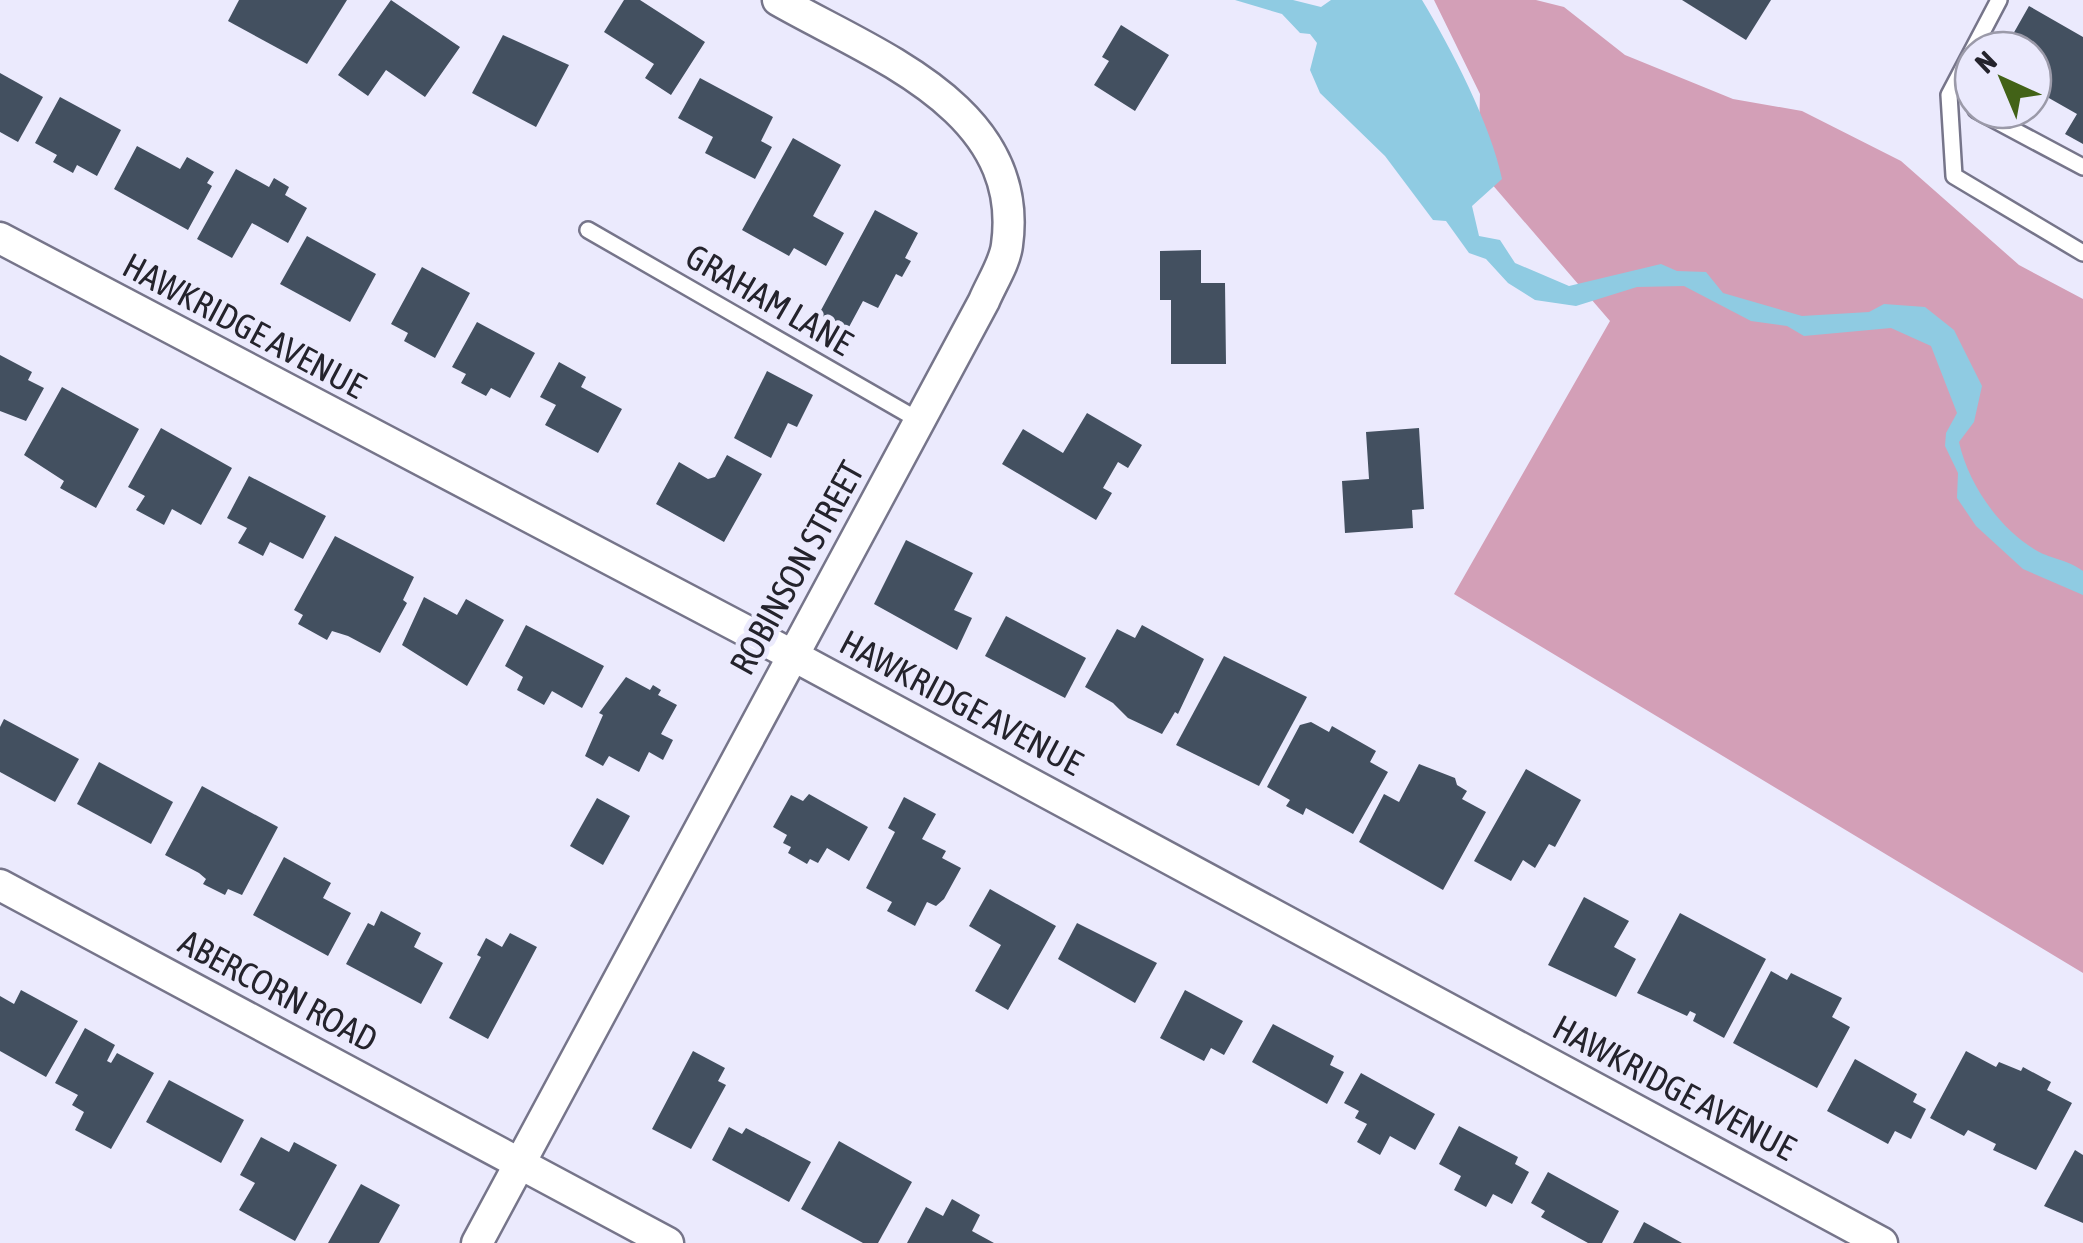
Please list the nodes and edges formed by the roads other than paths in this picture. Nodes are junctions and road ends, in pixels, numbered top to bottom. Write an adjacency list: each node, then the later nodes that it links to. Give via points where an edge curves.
1 (778, 0): 10 (street, ROBINSON STREET, via 940,92 976,126 997,161 1007,246)
2 (1999, 0): 3 (lane)
3 (1948, 96): 4 (lane); 9 (lane, via 1954,176)
4 (1953, 98)
5 (2013, 130): 6 (lane)
6 (2083, 167)
7 (588, 230): 10 (lane, GRAHAM LANE)
8 (0, 238): 11 (street, HAWKRIDGE AVENUE)
9 (2083, 253)
10 (920, 422): 11 (street, ROBINSON STREET)
11 (792, 654): 13 (street, ROBINSON STREET); 16 (street, HAWKRIDGE AVENUE)
12 (0, 885): 13 (street, ABERCORN ROAD)
13 (520, 1163): 14 (street, ROBINSON STREET); 15 (street, ABERCORN ROAD)
14 (477, 1243)
15 (668, 1243)
16 (1882, 1243)

